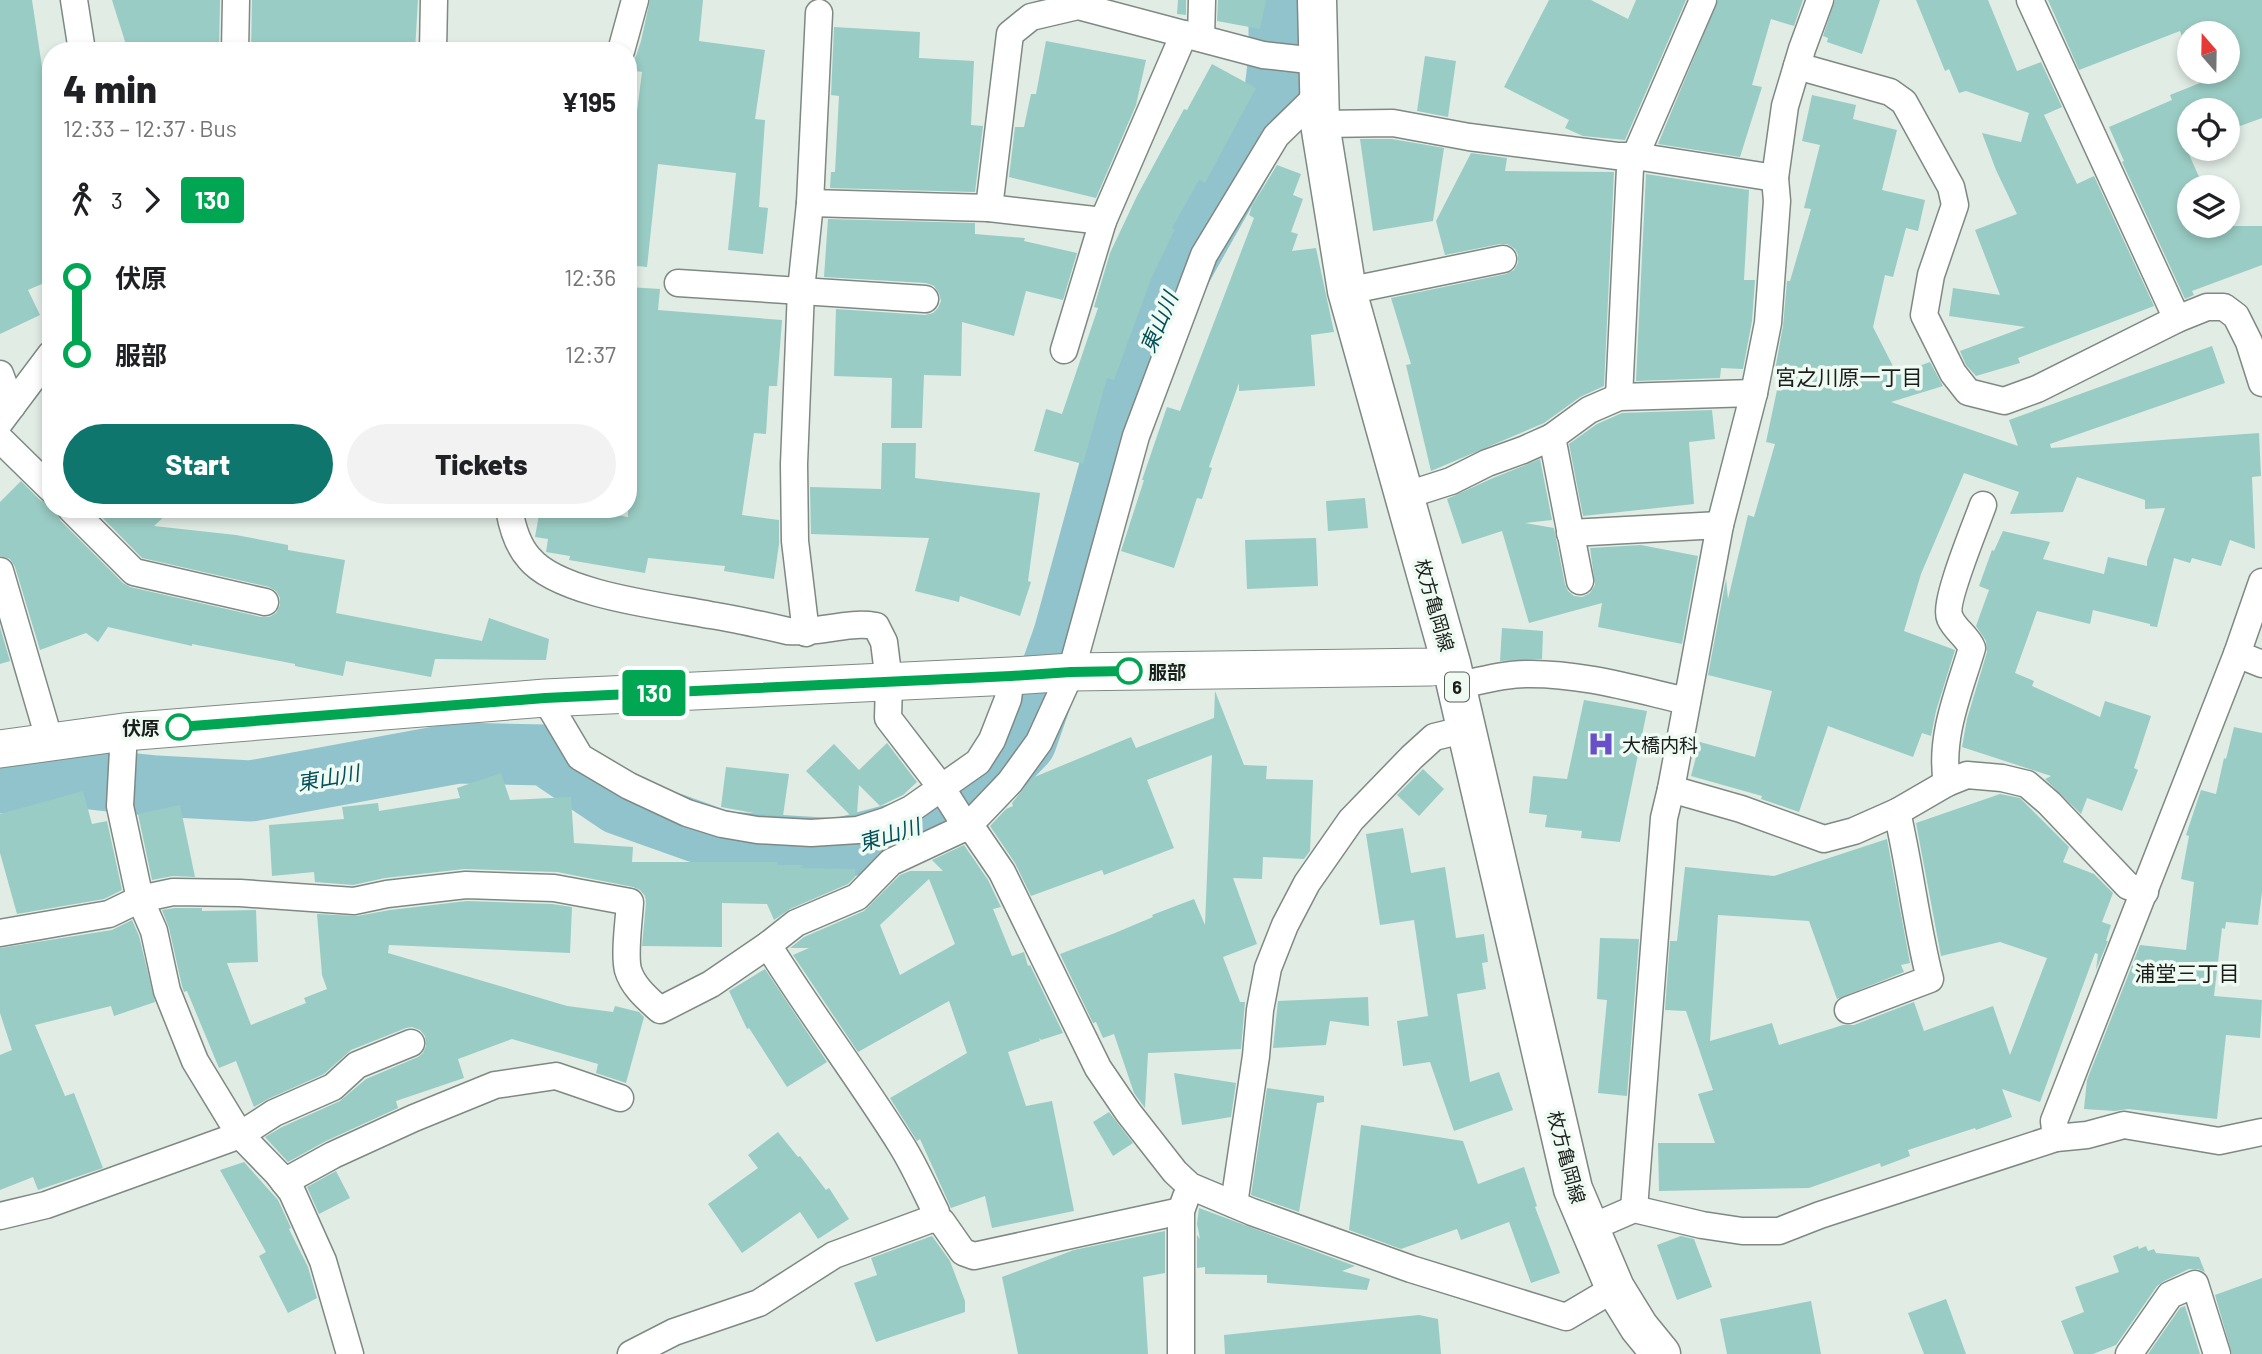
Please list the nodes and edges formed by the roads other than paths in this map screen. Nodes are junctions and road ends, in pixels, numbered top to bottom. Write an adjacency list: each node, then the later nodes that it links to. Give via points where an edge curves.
1 (74, 0): 13 (street)
2 (236, 0): 14 (street)
3 (434, 0): 15 (street)
4 (635, 0): 16 (street)
5 (1202, 0): 12 (street)
6 (1317, 0): 18 (main road, 枚方亀岡線 / 6)
7 (1703, 0): 19 (street)
8 (1820, 0): 17 (street)
9 (2030, 0): 29 (street)
10 (1078, 3): 12 (street); 22 (street, via 1031,17 1010,34)
11 (819, 13): 21 (street)
12 (1192, 36): 18 (street, via 1263,55); 23 (street)
13 (81, 42)
14 (235, 42)
15 (433, 42)
16 (623, 42)
17 (1797, 66): 20 (street, via 1785,106); 29 (street, via 1890,92 1904,102 1951,187 1955,205 1931,275 1924,315 1953,373 1968,392 2004,401)
18 (1311, 84): 19 (street, via 1393,122 1469,137); 27 (main road, 枚方亀岡線 / 6); 54 (street, via 1204,255 1136,436)
19 (1635, 156): 20 (street); 36 (street, via 1630,168)
20 (1775, 178): 35 (street, via 1768,323)
21 (810, 204): 22 (street); 26 (street)
22 (989, 208): 23 (street)
23 (1103, 221): 31 (street)
24 (1503, 260): 27 (street)
25 (678, 283): 26 (street)
26 (801, 290): 28 (street); 51 (street, via 795,541)
27 (1347, 290): 41 (main road, 枚方亀岡線 / 6)
28 (925, 299)
29 (2177, 319): 30 (street, via 2207,307 2224,307)
30 (2255, 342): 34 (street)
31 (1064, 351)
32 (42, 366): 37 (street)
33 (0, 374): 37 (street)
34 (2262, 383)
35 (1754, 393): 36 (street); 45 (street)
36 (1619, 397): 38 (street, via 1589,410)
37 (6, 414)
38 (1552, 437): 41 (street); 46 (street)
39 (0, 439): 40 (street)
40 (42, 480)
41 (1405, 496): 55 (main road, 枚方亀岡線 / 6)
42 (1983, 505): 64 (street, via 1949,605 1948,615 1972,648 1948,728 1943,765)
43 (80, 518): 50 (street, via 134,572)
44 (511, 518): 51 (street, via 529,558 566,582 656,606)
45 (1720, 526): 46 (street); 59 (street)
46 (1570, 533): 48 (street)
47 (0, 571): 61 (street)
48 (1580, 581)
49 (2262, 582): 52 (street)
50 (265, 602)
51 (806, 633): 57 (street, via 858,623 876,626 884,642)
52 (2237, 654): 53 (street); 69 (street)
53 (2262, 664)
54 (1071, 672): 55 (street, via 1431,667); 56 (street); 68 (street, via 1040,741 1010,782)
55 (1454, 674): 59 (street, via 1558,675); 60 (main road, 枚方亀岡線 / 6)
56 (1020, 676): 57 (street); 66 (street, via 978,762)
57 (889, 682): 58 (street); 66 (street, via 888,718)
58 (545, 698): 63 (street); 66 (street, via 580,757 629,786 722,824 811,833 858,830 886,821)
59 (1687, 701): 65 (street)
60 (1467, 729): 81 (street, via 1434,737 1360,810 1307,883 1285,925 1268,968 1260,1010); 86 (main road, 枚方亀岡線 / 6, via 1570,1178)
61 (50, 742): 62 (street); 63 (street)
62 (0, 749)
63 (123, 749): 70 (street, via 120,806)
64 (1947, 783): 67 (street); 69 (street, via 1967,775 2027,784 2128,886)
65 (1671, 789): 67 (street, via 1824,839); 82 (street, via 1664,818)
66 (943, 790): 68 (street)
67 (1897, 811): 73 (street, via 1930,979)
68 (965, 823): 72 (street, via 891,862 857,897 796,923); 80 (street, via 1002,872 1098,1068 1135,1122)
69 (2145, 892): 78 (street, via 2054,1121)
70 (140, 899): 71 (street, via 109,914); 72 (street, via 173,892 354,901 466,885 554,888 631,902 628,970 640,992 660,1010 711,984); 77 (street, via 154,931 167,991 195,1061)
71 (0, 933)
72 (768, 945): 85 (street, via 904,1149)
73 (1848, 1010)
74 (411, 1043): 77 (street, via 357,1065 333,1087 274,1113)
75 (620, 1098): 79 (street, via 556,1076 495,1086 333,1154)
76 (2262, 1132): 78 (street, via 2219,1141 2124,1125)
77 (240, 1135): 79 (street); 84 (street, via 46,1205)
78 (2056, 1138): 82 (street, via 1779,1231 1702,1225)
79 (284, 1182): 88 (street, via 323,1261)
80 (1190, 1186): 81 (street); 83 (street)
81 (1234, 1204): 87 (street, via 1411,1269 1566,1317)
82 (1634, 1209): 86 (street)
83 (1181, 1211): 85 (street, via 974,1256 964,1252); 90 (street)
84 (0, 1216)
85 (937, 1219): 89 (street, via 834,1255 759,1303 674,1332)
86 (1588, 1229): 87 (main road, 枚方亀岡線 / 6)
87 (1615, 1288): 91 (main road, 枚方亀岡線 / 6)
88 (350, 1354)
89 (631, 1354)
90 (1181, 1354)
91 (1661, 1354)
92 (2129, 1354): 93 (street, via 2170,1295 2195,1284)
93 (2217, 1354)

